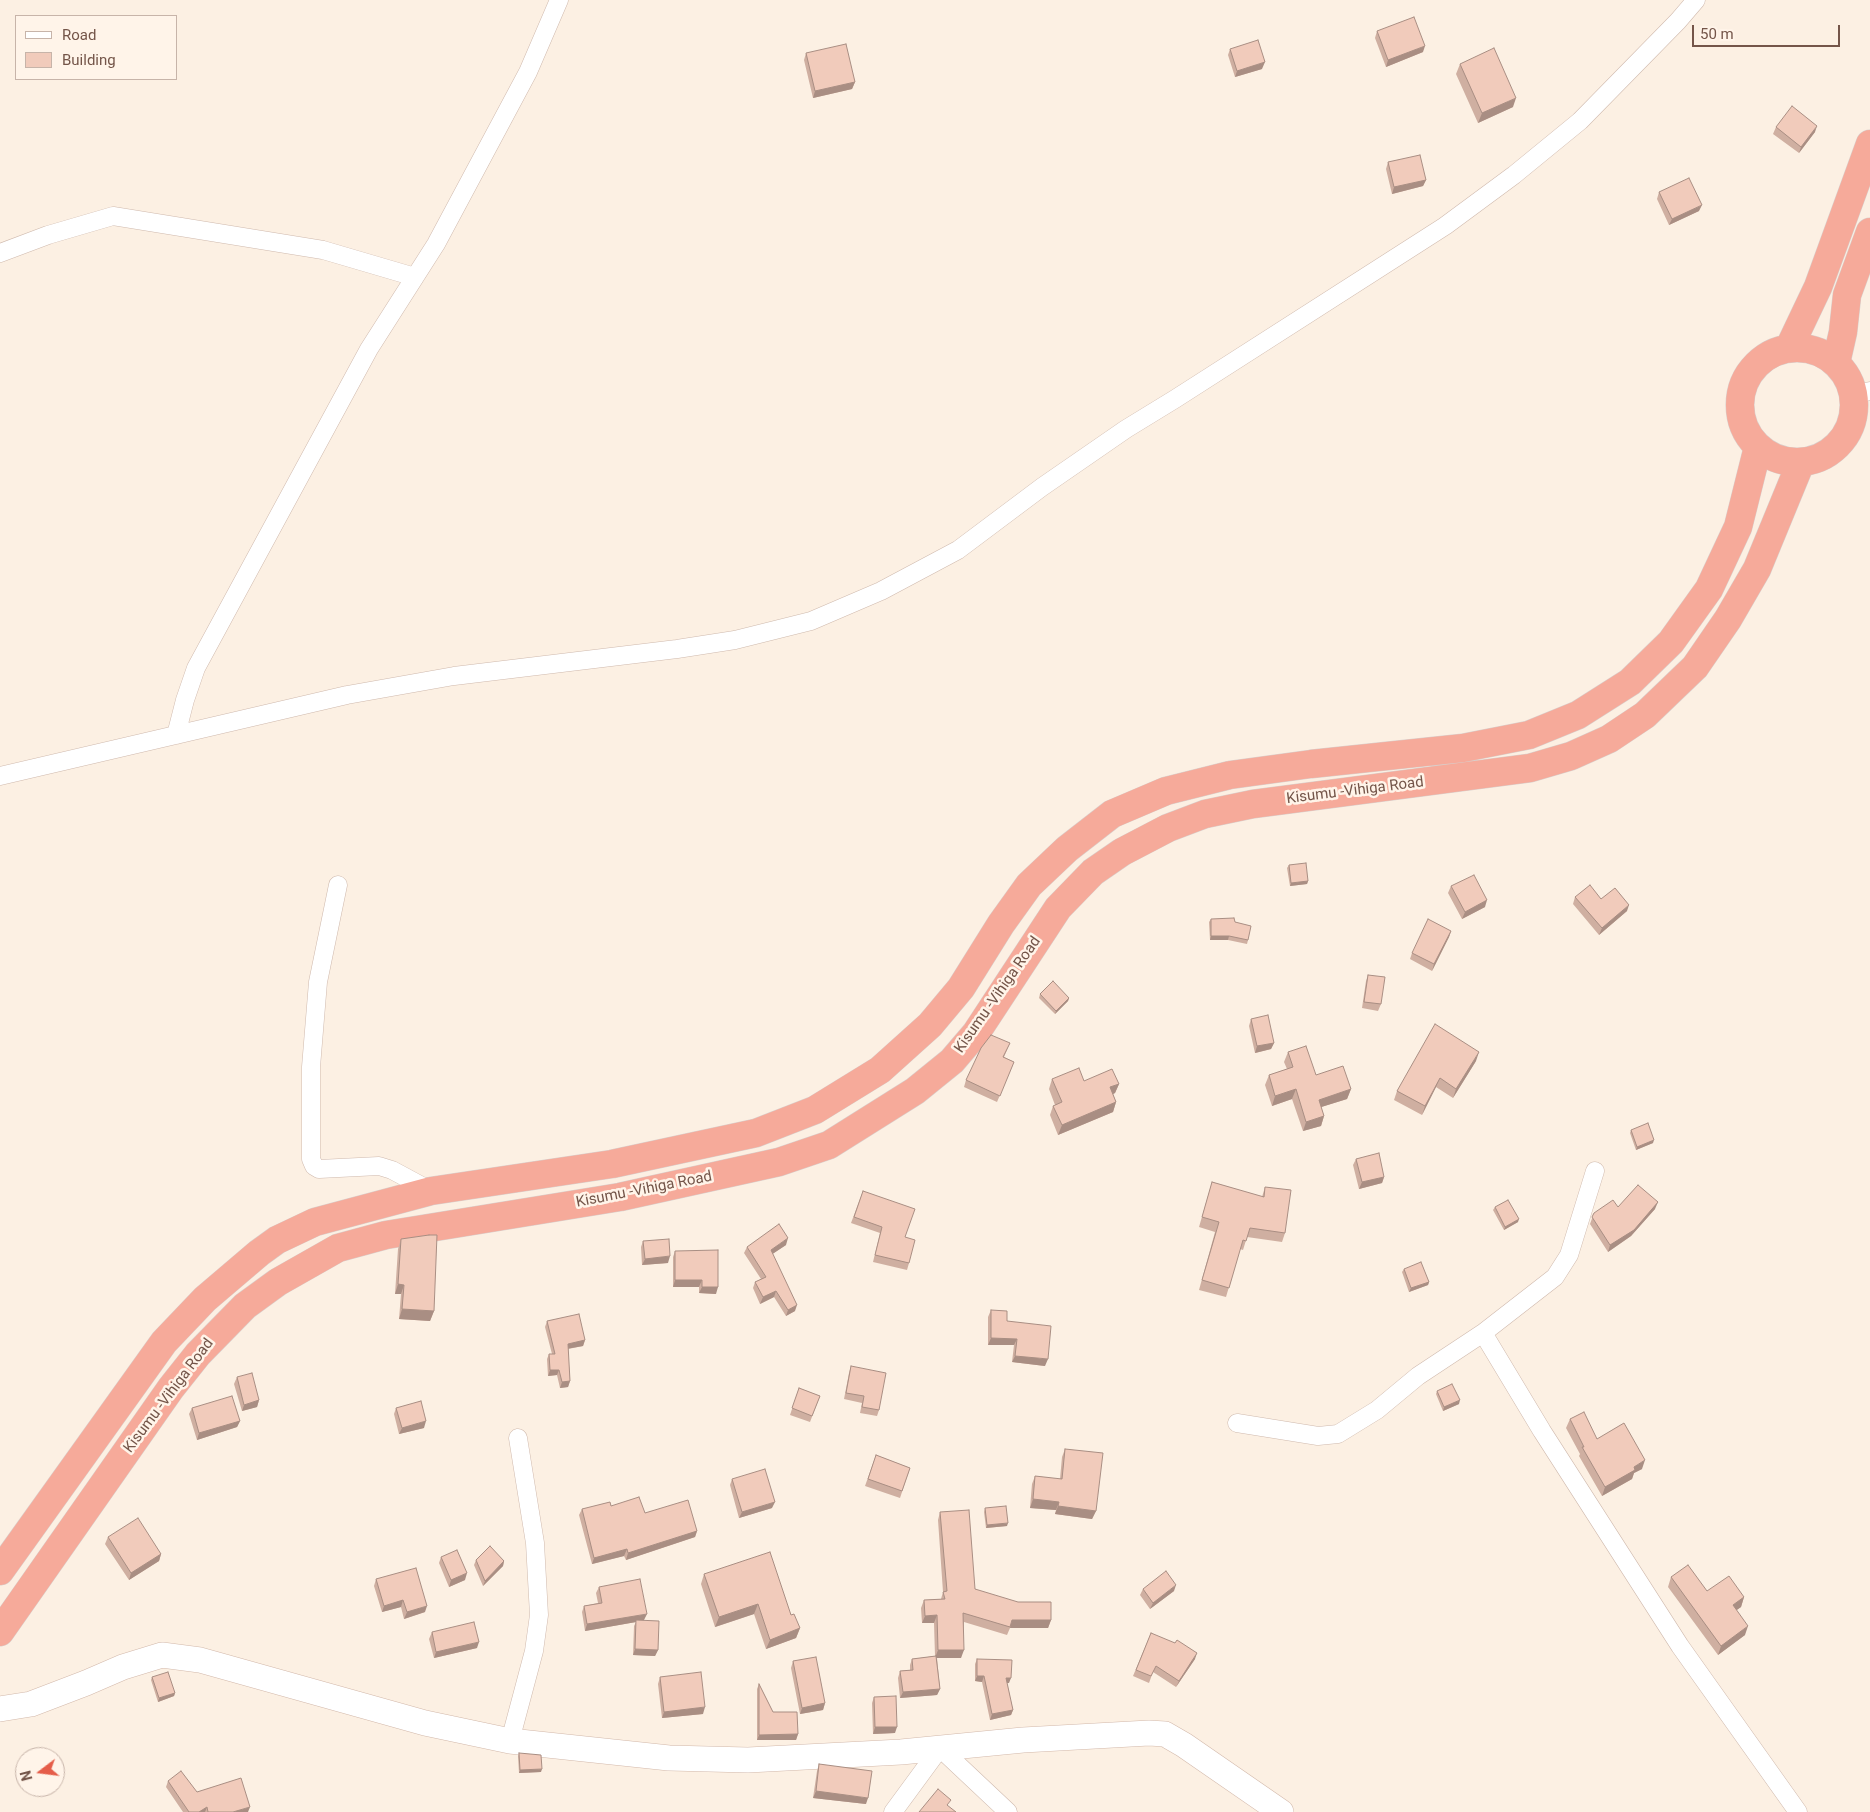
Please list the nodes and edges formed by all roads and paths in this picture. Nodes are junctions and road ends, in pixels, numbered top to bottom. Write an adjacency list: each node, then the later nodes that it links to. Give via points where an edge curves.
1 (559, 0): 6 (street, via 528,72)
2 (1696, 0): 12 (street, via 1580,121 1445,226 1126,429 958,550 881,591 811,621 735,640 444,678 347,695)
3 (1870, 144): 7 (highway, via 1818,286)
4 (1870, 232): 8 (highway, via 1847,295)
5 (0, 254): 6 (street, via 48,234 113,216 323,250)
6 (415, 277): 12 (street, via 369,349 196,668)
7 (1789, 348): 8 (highway, via 1806,348 1822,353); 10 (highway, via 1771,353 1756,364 1740,396 1743,424)
8 (1836, 363): 9 (highway, via 1850,383)
9 (1862, 393): 11 (highway, via 1848,432 1836,447 1820,458)
10 (1758, 447): 11 (highway, via 1771,456); 16 (highway, Kisumu -Vihiga Road, via 1738,527 1709,589 1671,642 1630,682 1578,715 1529,735 1463,748 1239,774 1166,791 1112,814 1067,849 1029,885 961,988 930,1025 880,1070 815,1110 756,1133 612,1164)
11 (1801, 462): 21 (highway, Kisumu -Vihiga Road, via 1757,569 1695,667 1645,715 1609,739 1571,756 1530,768 1253,804 1204,814 1168,828 1122,852 1093,872 1058,908 976,1033 952,1061 915,1091 829,1145 779,1162 620,1196 386,1235 338,1248 278,1282 239,1311 198,1354)
12 (176, 735): 13 (street)
13 (0, 776)
14 (338, 885): 16 (street, via 318,982 311,1067 311,1159 319,1169 379,1166)
15 (1595, 1171): 17 (street, via 1569,1255 1555,1277)
16 (431, 1191): 20 (highway, Kisumu -Vihiga Road, via 315,1222 277,1240 205,1298 164,1342)
17 (1483, 1333): 18 (street, via 1418,1376 1377,1410 1338,1434 1318,1436); 28 (street, via 1675,1638)
18 (1237, 1423)
19 (518, 1438): 23 (street, via 535,1543 539,1615 534,1651)
20 (2, 1565)
21 (0, 1632)
22 (0, 1709): 23 (street, via 30,1704 123,1666 162,1655 200,1660 425,1723)
23 (510, 1741): 24 (street, via 660,1757 748,1760)
24 (940, 1748): 25 (street); 26 (street); 27 (street, via 1107,1734 1165,1734)
25 (893, 1812)
26 (1008, 1812)
27 (1281, 1812)
28 (1798, 1812)

